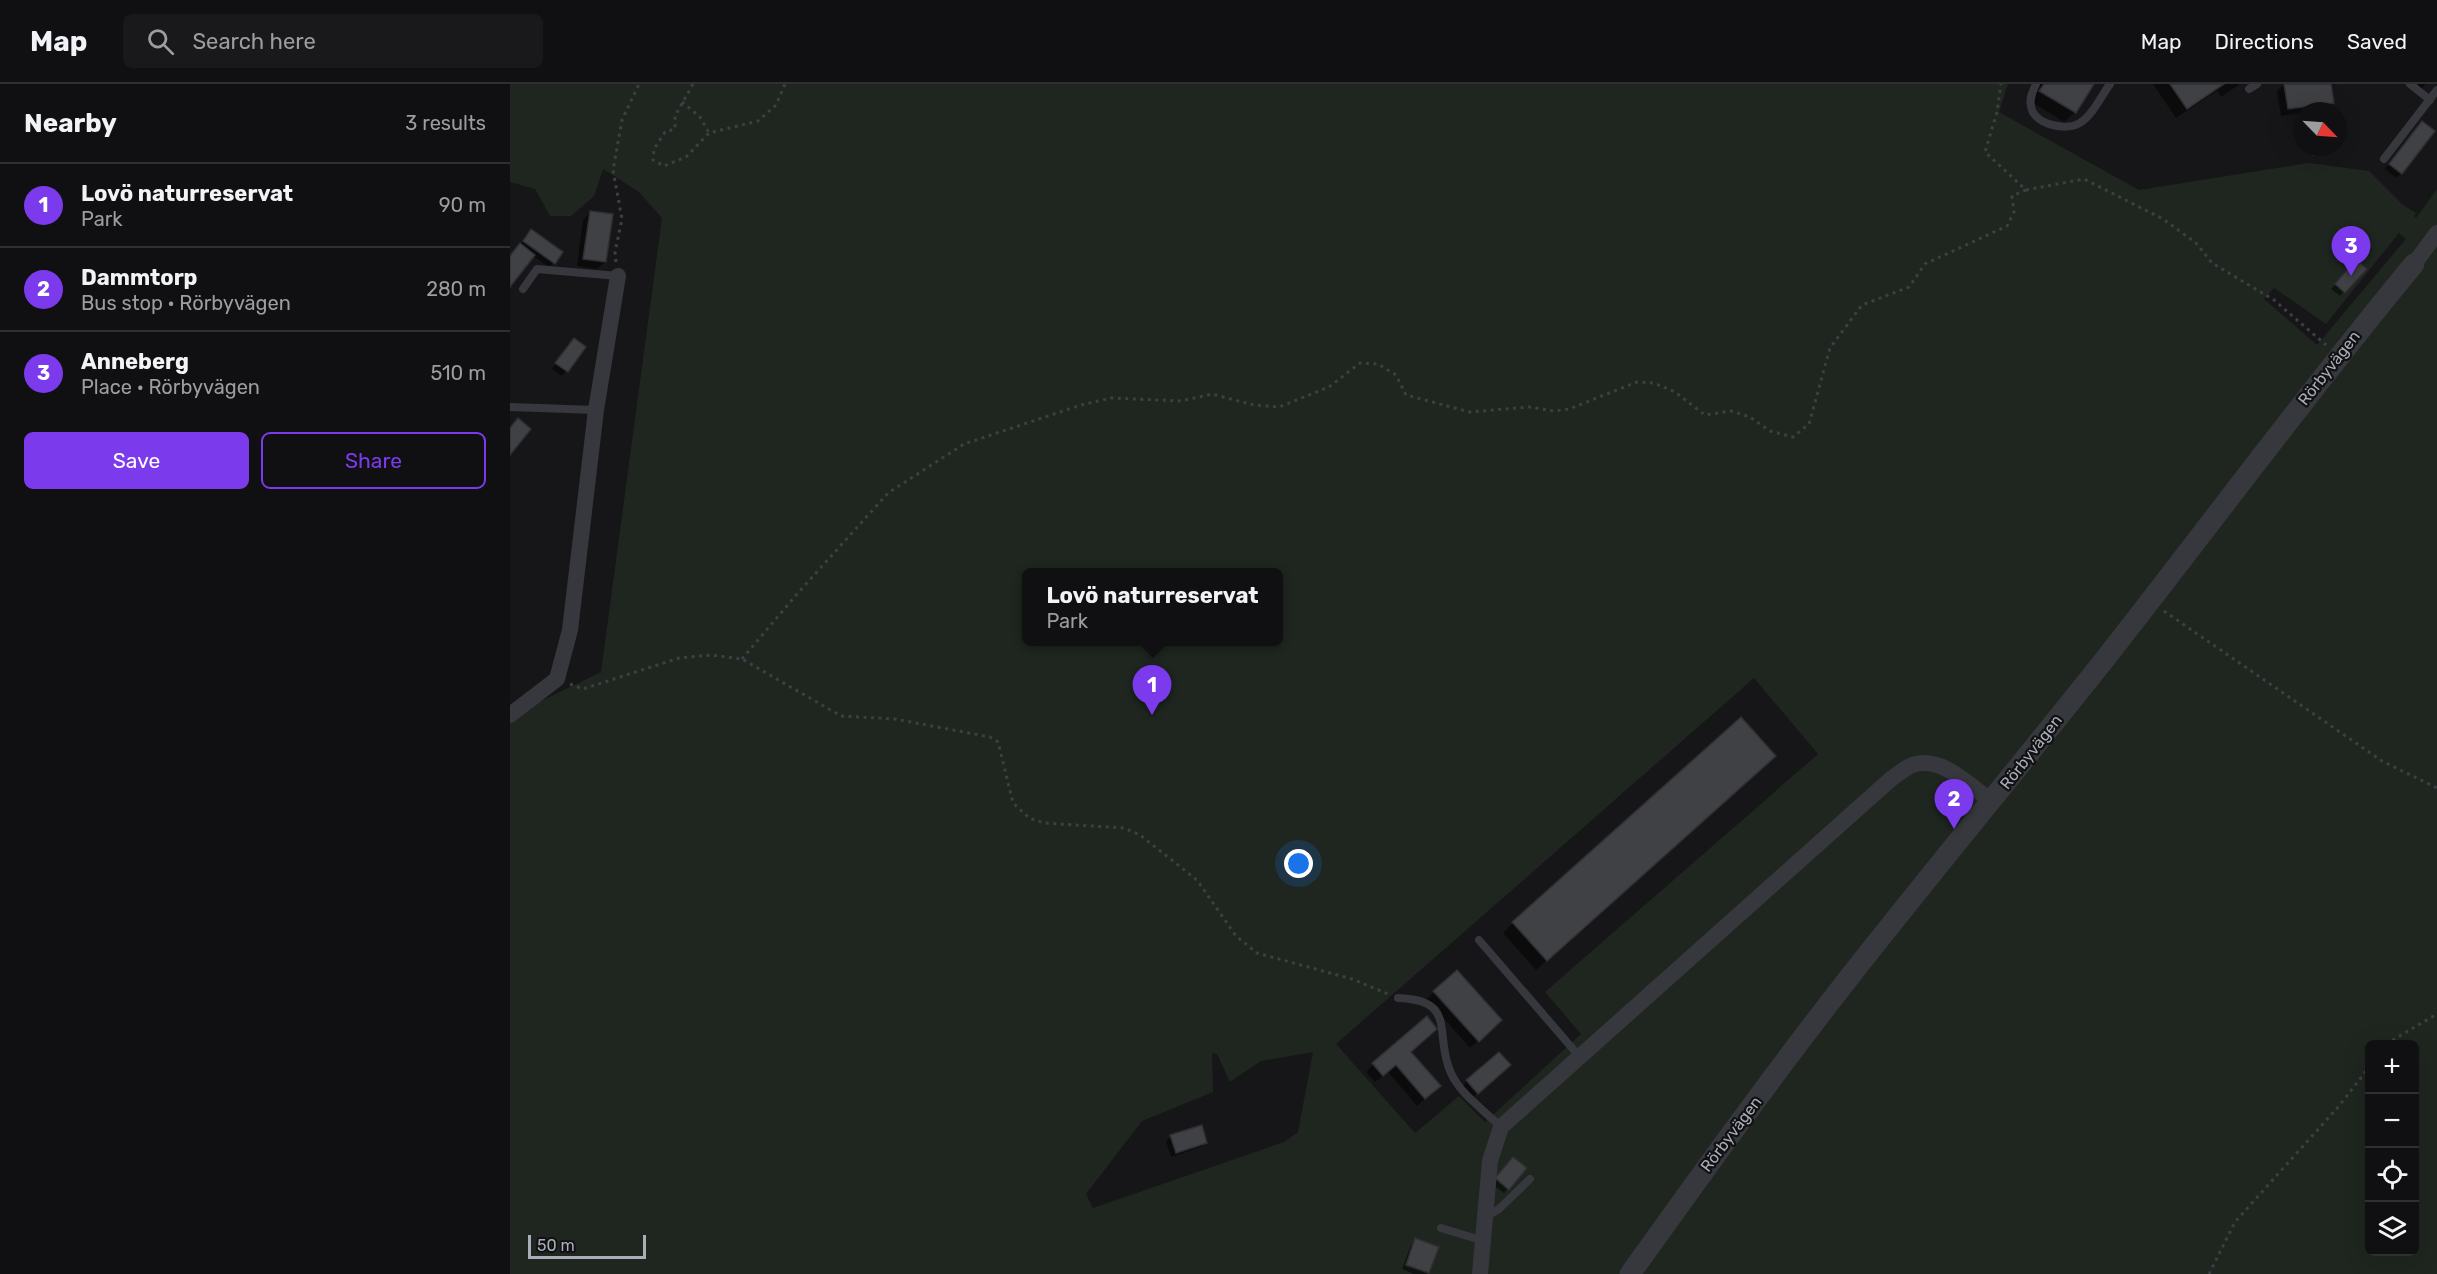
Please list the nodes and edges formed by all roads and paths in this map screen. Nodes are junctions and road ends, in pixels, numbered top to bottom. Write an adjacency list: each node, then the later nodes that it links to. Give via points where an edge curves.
1 (639, 84): 16 (path, via 622,120 613,170 622,219 615,252)
2 (693, 84): 10 (path)
3 (785, 84): 11 (path, via 776,105 758,121)
4 (2001, 84): 13 (path, via 1985,152)
5 (2036, 84): 6 (lane, via 2031,95 2033,113 2044,122 2066,126 2086,118)
6 (2110, 84)
7 (2409, 84): 9 (lane)
8 (2437, 90): 9 (lane)
9 (2430, 100): 12 (lane)
10 (682, 102): 11 (path, via 700,117); 11 (path, via 675,116 675,129 665,132 654,149 653,160 664,166 686,158)
11 (709, 133)
12 (2384, 159)
13 (2026, 190): 18 (path, via 2084,179 2163,219 2196,243 2212,263 2274,300); 22 (path, via 2012,196 2014,212 2007,226 1925,264 1909,287 1862,305 1830,348 1809,424 1793,436 1770,431 1750,417 1731,411 1705,415 1676,392 1654,383 1637,382 1569,409 1529,407 1470,412 1406,395 1396,375 1378,364 1360,363 1329,387 1279,407 1212,394 1181,401 1111,398 964,444 888,493)
14 (2437, 233): 15 (street, Rörbyvägen)
15 (2414, 264): 18 (street, Rörbyvägen)
16 (618, 276): 17 (lane, via 537,269); 20 (street)
17 (523, 289)
18 (2338, 355): 21 (street, Rörbyvägen)
19 (510, 407): 20 (lane)
20 (596, 410): 23 (street, via 570,630)
21 (2150, 602): 25 (path, via 2382,761); 26 (street, Rörbyvägen)
22 (742, 659): 23 (path, via 679,658 583,689); 28 (path, via 841,716 895,719 990,737 998,742 1013,803 1029,818 1044,823 1124,828 1140,835 1197,880 1236,936 1257,953 1352,979)
23 (557, 679): 24 (street)
24 (510, 715)
25 (2437, 788)
26 (1992, 802): 31 (street, via 1939,764 1910,766); 39 (street, Rörbyvägen, via 1848,980)
27 (1479, 940): 31 (lane)
28 (1398, 998): 33 (lane, via 1418,998 1435,1009 1442,1024 1450,1072)
29 (2437, 1014): 30 (path)
30 (2393, 1040)
31 (1579, 1056): 33 (street)
32 (2365, 1073): 40 (path, via 2340,1106 2235,1222)
33 (1501, 1127): 35 (street, via 1490,1161)
34 (1530, 1179): 35 (lane, via 1499,1209)
35 (1486, 1216): 37 (street)
36 (1441, 1228): 37 (lane)
37 (1484, 1241): 38 (street)
38 (1480, 1274)
39 (1630, 1274)
40 (2209, 1274)

